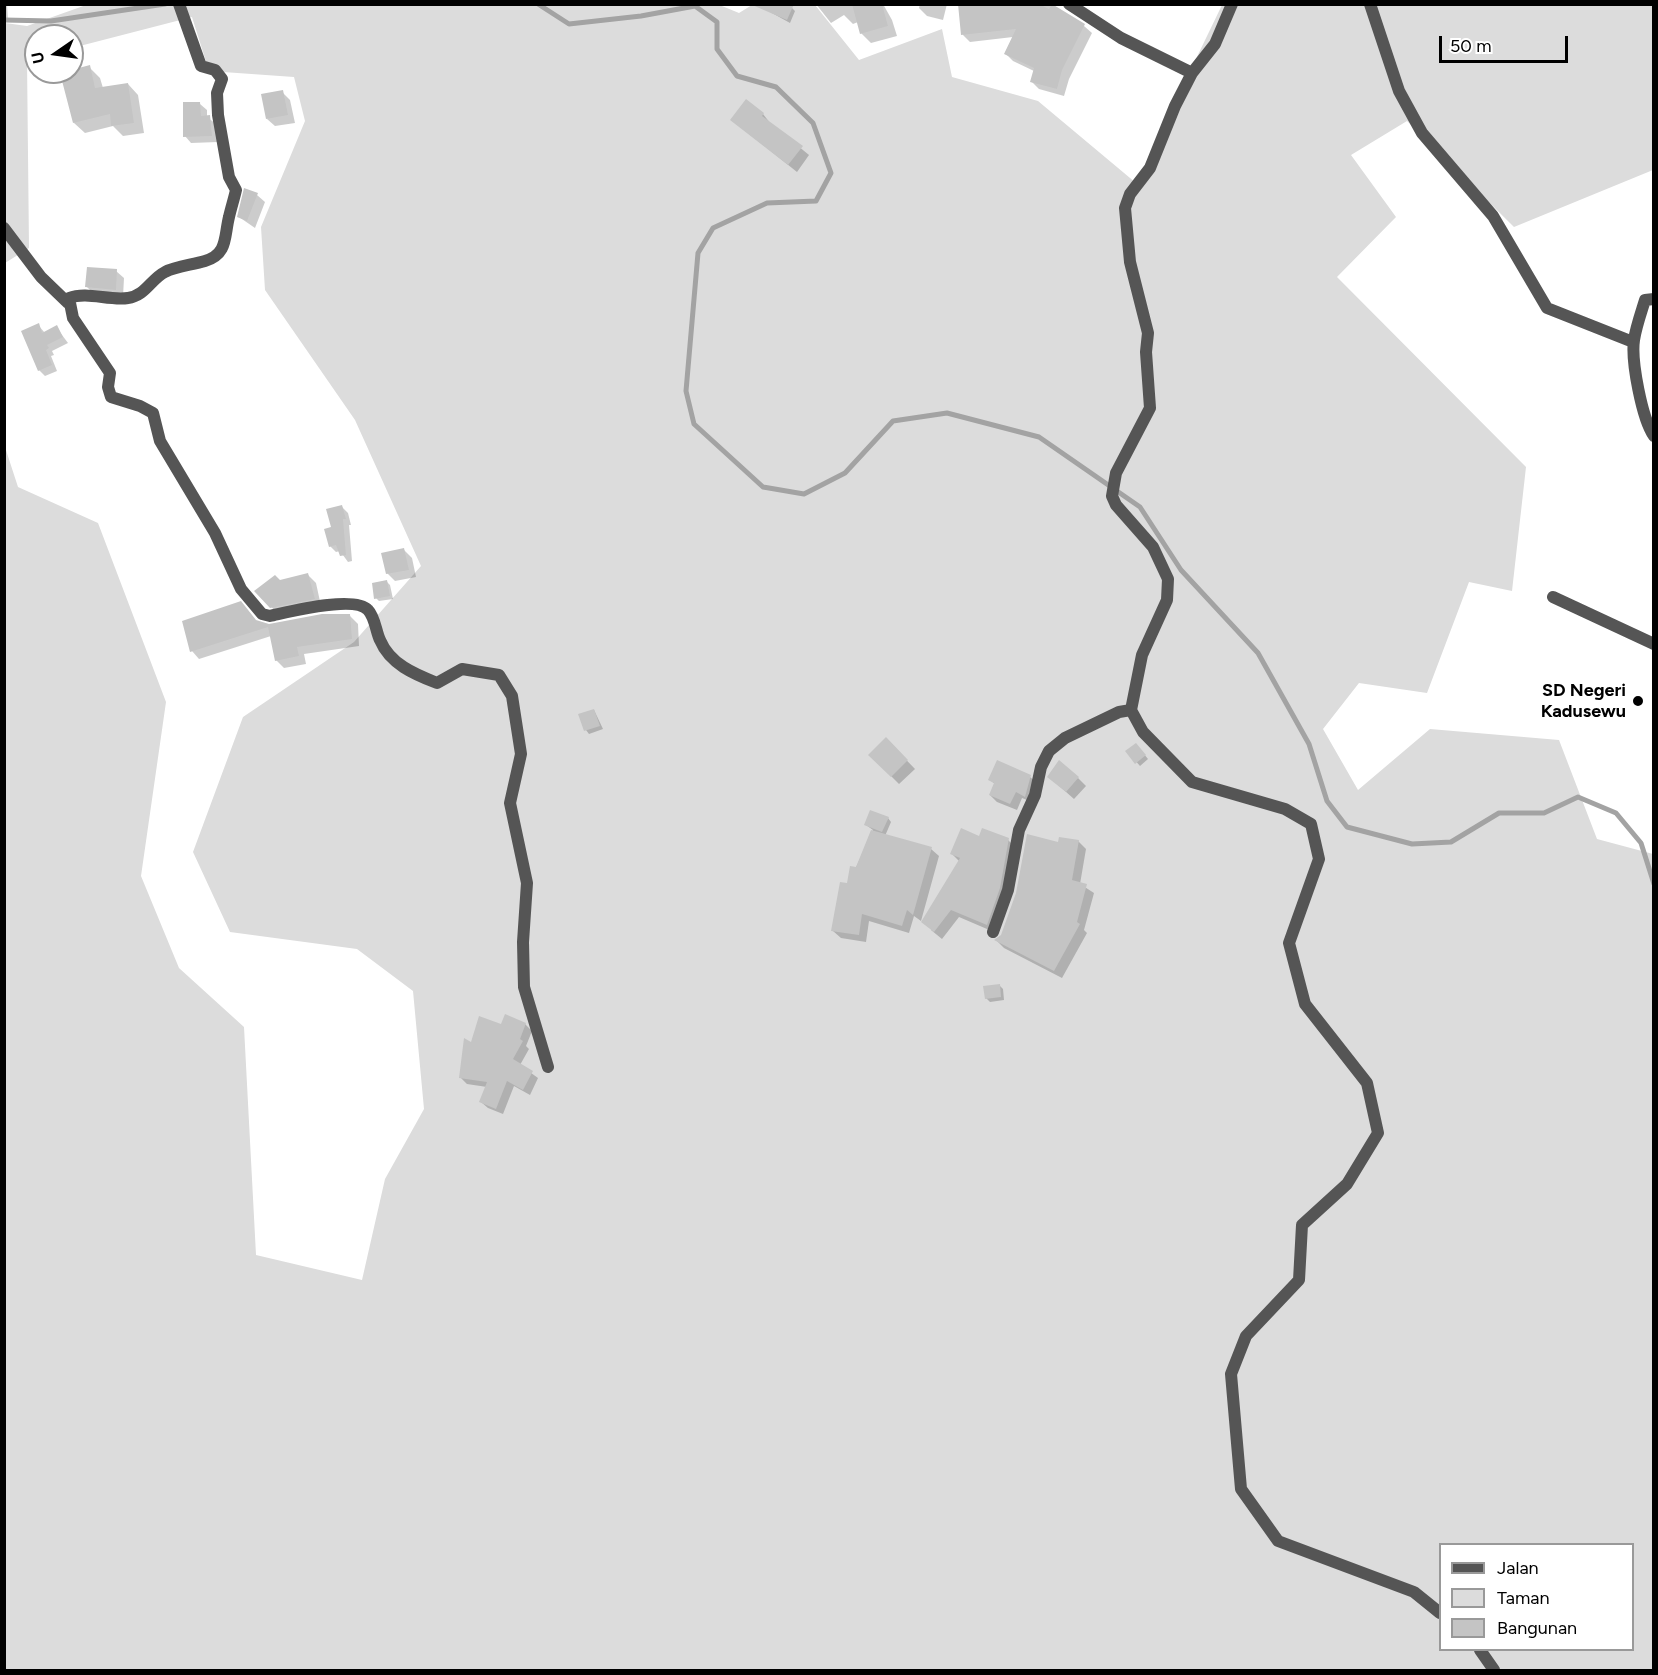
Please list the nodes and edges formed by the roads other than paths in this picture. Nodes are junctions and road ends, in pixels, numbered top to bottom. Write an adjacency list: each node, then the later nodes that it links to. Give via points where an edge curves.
1 (179, 4): 8 (street, via 201,66 215,70 222,79 217,93 218,115 229,177 236,190 225,246 207,260 164,272 132,298 111,300 77,295 69,298)
2 (1069, 4): 5 (street, via 1121,38)
3 (1232, 4): 5 (street, via 1215,44)
4 (1370, 4): 9 (street, via 1399,91 1422,133 1493,216 1547,309)
5 (1192, 73): 13 (street, via 1150,168 1130,194 1125,208 1130,262 1148,333 1150,408 1116,473 1112,496 1153,547 1168,579 1167,600 1142,655)
6 (4, 228): 8 (street, via 41,276)
7 (1653, 299): 9 (street, via 1644,300)
8 (68, 303): 15 (street, via 73,318 110,373 111,397 153,413 160,441 215,533 241,589 262,614 270,616 321,604 361,606 369,611 381,643 404,670 437,683 462,669 499,675 512,696 521,753 510,803 527,883 524,987)
9 (1633, 342): 10 (street, via 1638,390)
10 (1653, 436)
11 (1553, 597): 12 (street)
12 (1653, 644)
13 (1131, 710): 14 (street, via 1065,738 1049,751 1019,830 1008,890); 16 (street, via 1143,732 1192,783 1285,809 1311,824 1319,859 1289,943 1305,1004 1367,1083 1378,1133 1347,1184 1302,1225 1299,1280 1246,1336 1231,1374 1241,1489 1278,1541 1414,1592)
14 (993, 932)
15 (548, 1067)
16 (1439, 1612)
17 (1481, 1651): 18 (street)
18 (1494, 1671)

